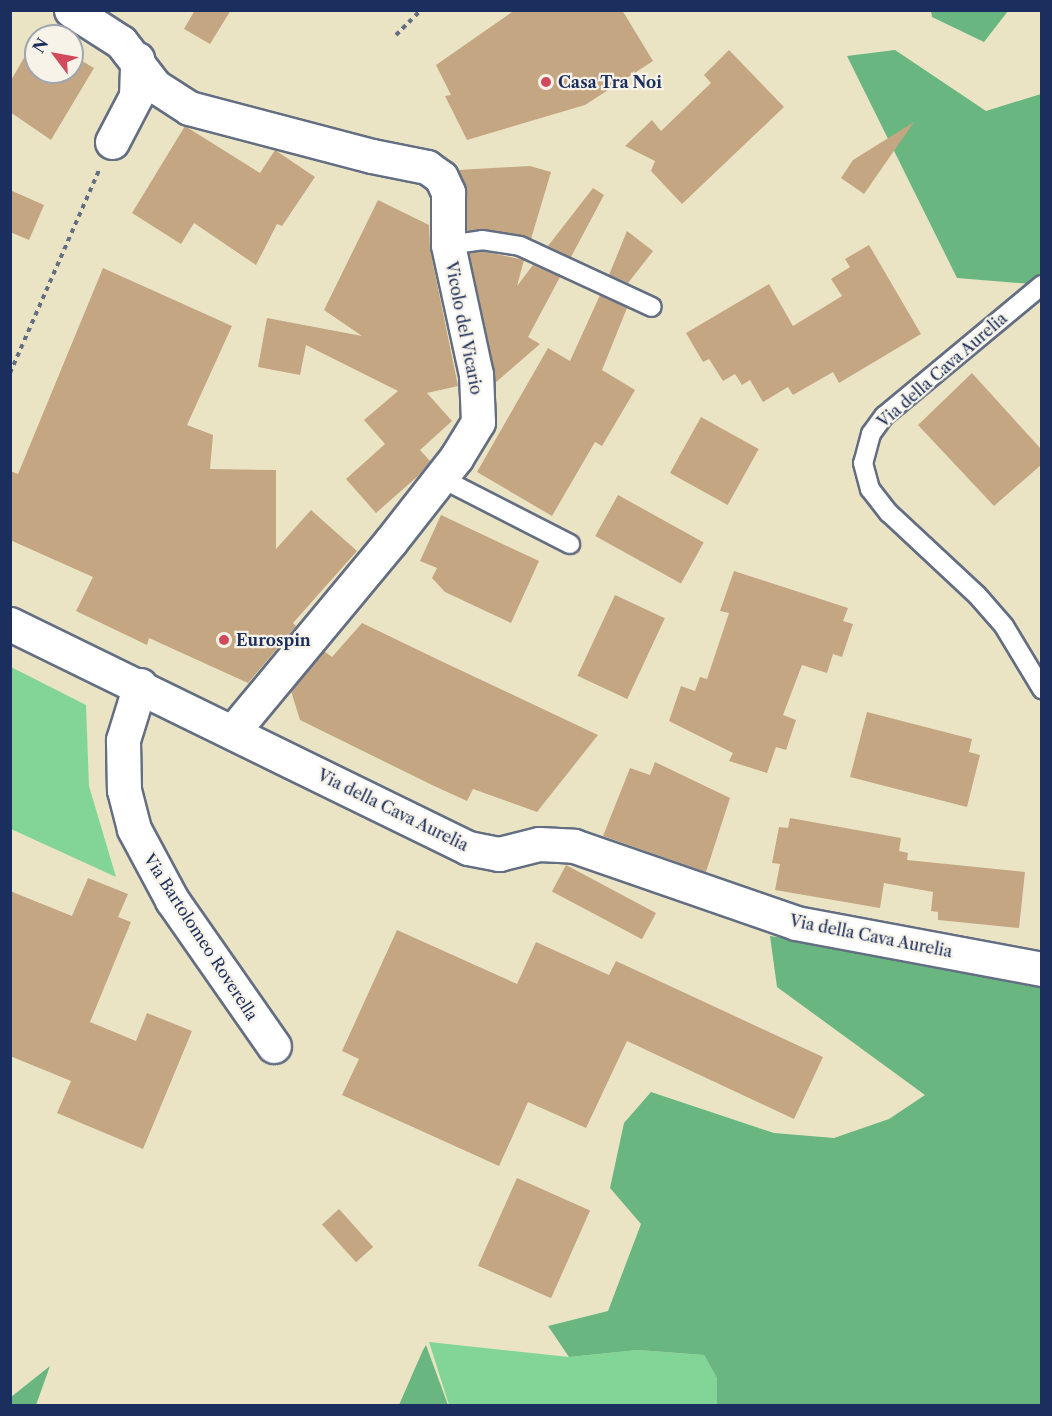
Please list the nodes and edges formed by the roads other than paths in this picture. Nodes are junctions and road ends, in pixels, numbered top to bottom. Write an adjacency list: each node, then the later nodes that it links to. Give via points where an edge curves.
1 (77, 12): 2 (street, Vicolo del Vicario, via 121,42)
2 (137, 59): 3 (street, via 136,96); 4 (street, Vicolo del Vicario, via 163,93 199,112 435,171 448,192)
3 (112, 142)
4 (448, 245): 6 (lane, via 482,240 520,246); 7 (street, Vicolo del Vicario, via 476,375 479,414 471,436)
5 (1041, 285): 11 (lane, Via della Cava Aurelia, via 884,416 867,444 863,463 870,489 997,618)
6 (652, 307)
7 (441, 478): 8 (lane); 12 (street, Vicolo del Vicario)
8 (570, 544)
9 (10, 624): 10 (street, Via della Cava Aurelia)
10 (140, 685): 12 (street, Via della Cava Aurelia); 14 (street, Via Bartolomeo Roverella, via 123,740 124,790 134,829 172,900)
11 (1041, 689)
12 (233, 731): 13 (street, Via della Cava Aurelia, via 468,848 499,854 539,844 574,846 796,922)
13 (1041, 969)
14 (273, 1046)

